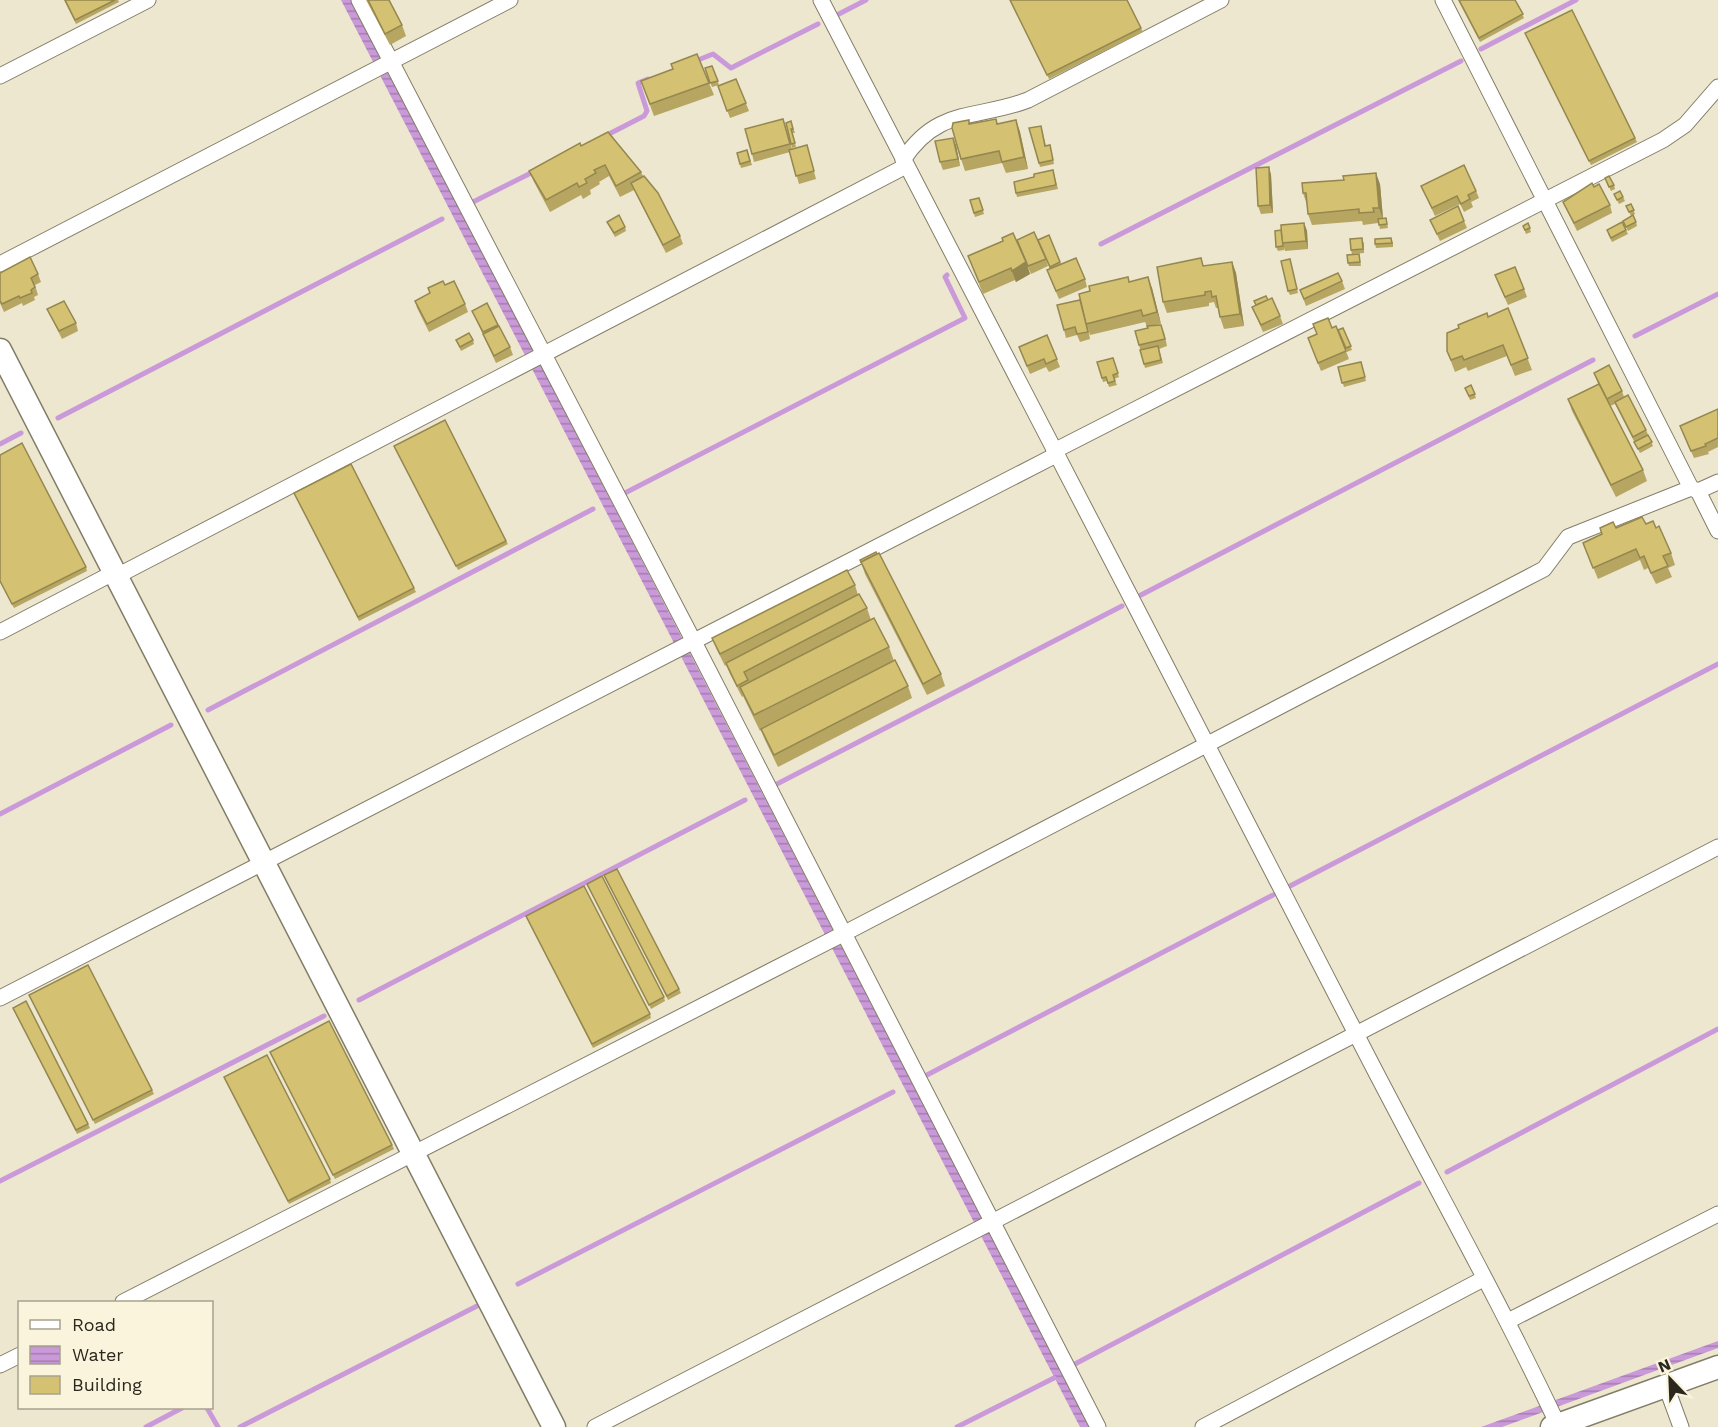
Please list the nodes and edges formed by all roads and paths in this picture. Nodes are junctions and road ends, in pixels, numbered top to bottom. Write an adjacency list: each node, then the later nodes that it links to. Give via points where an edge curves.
1 (148, 0): 8 (street)
2 (359, 0): 7 (street)
3 (510, 0): 7 (street)
4 (821, 0): 10 (street)
5 (1221, 0): 10 (street, via 1028,100 943,122 913,145)
6 (1443, 0): 11 (street)
7 (384, 66): 12 (street); 14 (street)
8 (0, 76)
9 (1718, 87): 11 (street, via 1685,125 1663,140)
10 (905, 163): 14 (street); 15 (street)
11 (1546, 198): 15 (street); 17 (street)
12 (0, 264)
13 (0, 350): 19 (street)
14 (535, 359): 19 (street); 21 (street)
15 (1055, 453): 21 (street); 22 (street)
16 (1718, 482): 17 (street)
17 (1694, 490): 18 (street); 22 (street, via 1568,537 1544,569)
18 (1718, 531)
19 (116, 574): 20 (street); 24 (street)
20 (0, 632)
21 (685, 644): 24 (street); 25 (street)
22 (1207, 743): 25 (street); 27 (street)
23 (1718, 847): 27 (street)
24 (264, 861): 26 (street); 28 (street)
25 (835, 937): 28 (street); 30 (street)
26 (0, 998)
27 (1356, 1034): 30 (street); 31 (street)
28 (415, 1154): 32 (street); 39 (street)
29 (1718, 1214): 33 (street)
30 (986, 1226): 40 (street); 41 (street)
31 (1483, 1279): 33 (street); 42 (street)
32 (125, 1301)
33 (1508, 1321): 38 (street)
34 (18, 1356): 35 (street)
35 (0, 1365)
36 (1718, 1367): 37 (street)
37 (1666, 1386): 38 (street); 43 (street)
38 (1554, 1422)
39 (554, 1427)
40 (595, 1427)
41 (1098, 1427)
42 (1203, 1427)
43 (1681, 1427)

